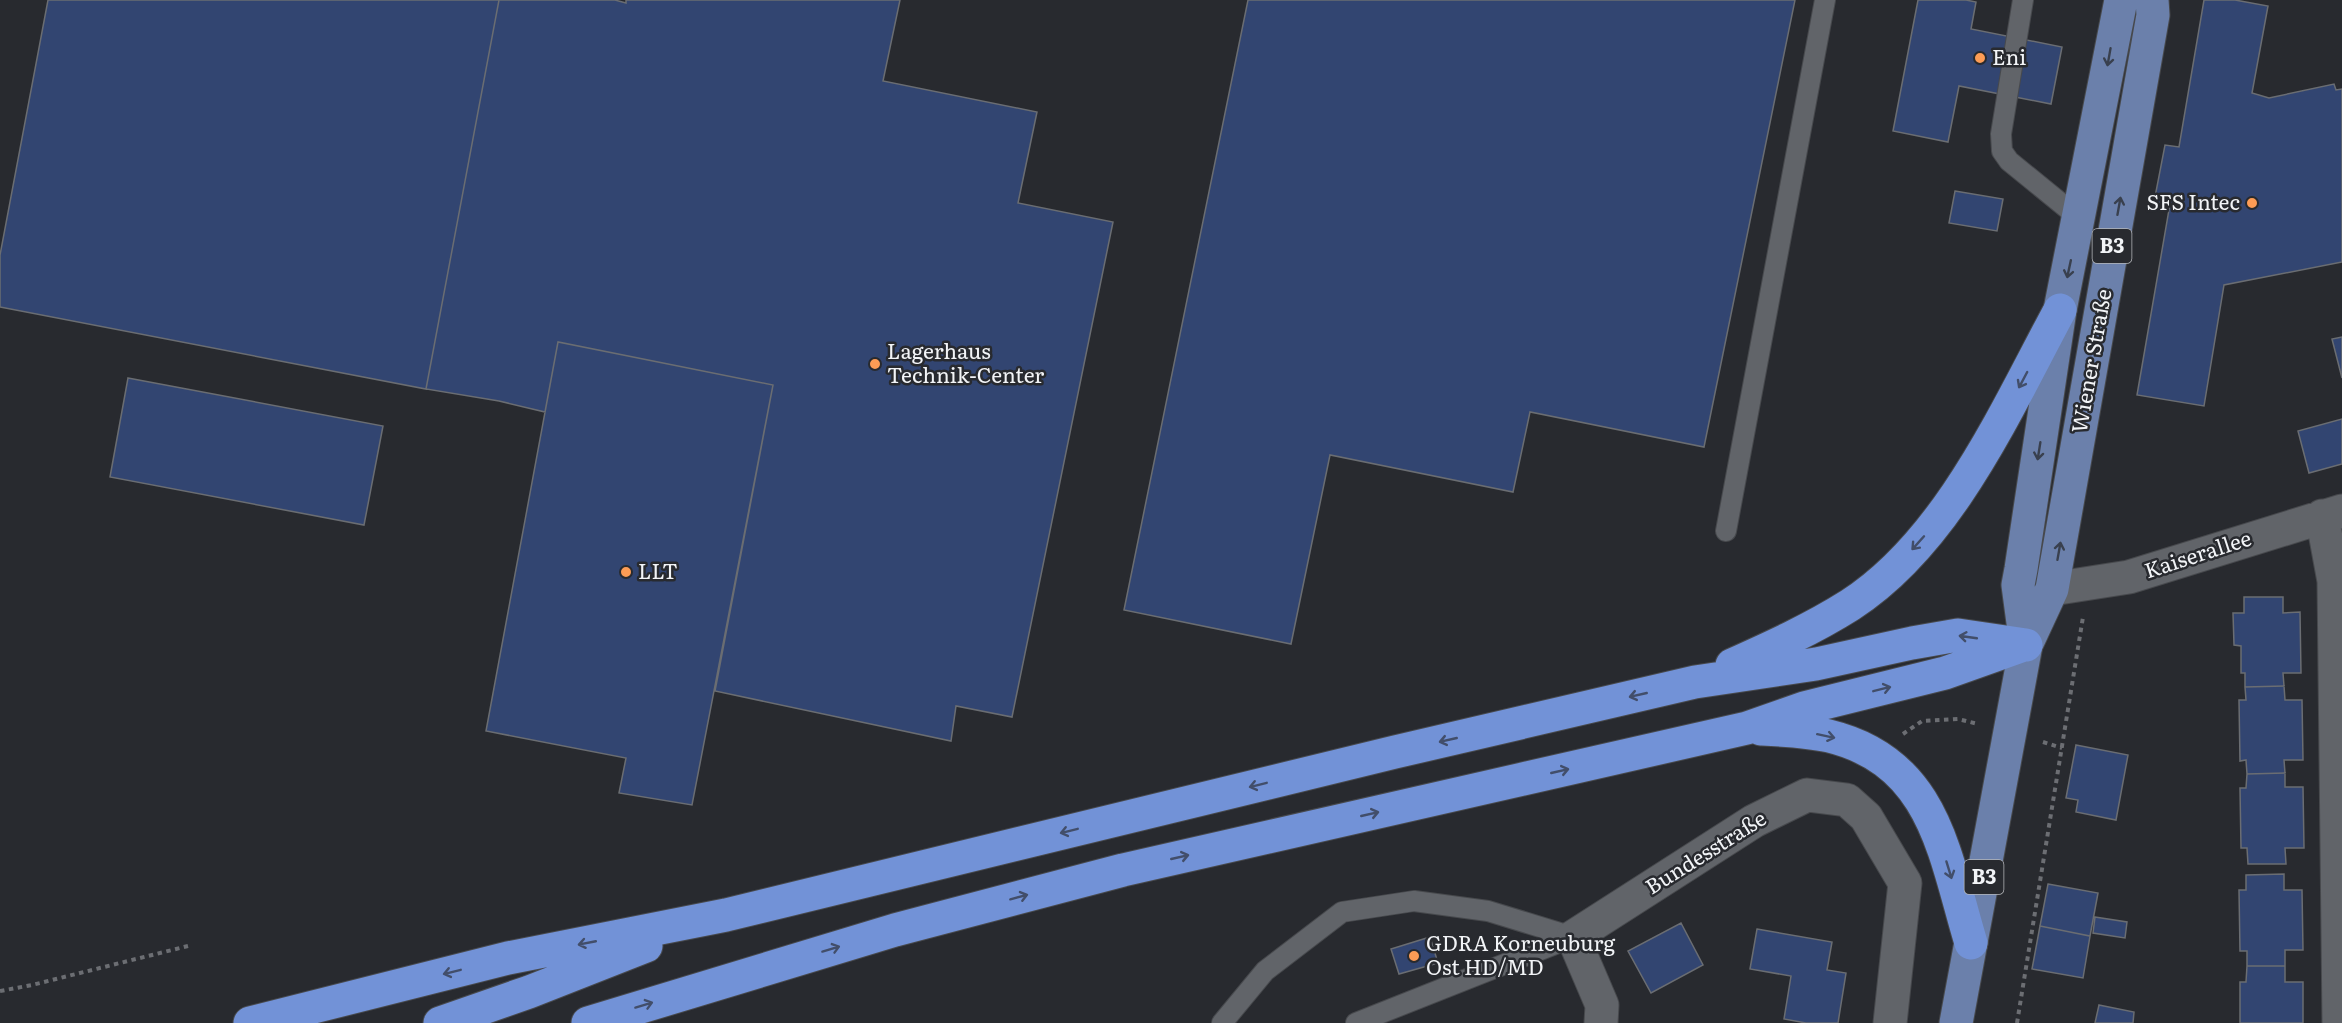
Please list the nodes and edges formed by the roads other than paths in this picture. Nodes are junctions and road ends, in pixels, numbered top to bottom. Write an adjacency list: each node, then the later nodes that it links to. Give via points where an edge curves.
1 (1825, 0): 8 (lane)
2 (2023, 0): 5 (lane, via 2001,134 2002,151)
3 (2121, 0): 5 (main road, Wiener Straße / B3, one-way to 5)
4 (2152, 0): 9 (main road, Wiener Straße / B3, one-way to 4, via 2153,15)
5 (2079, 218): 6 (main road, Wiener Straße / B3, one-way to 6)
6 (2060, 310): 10 (main road, Wiener Straße / B3, one-way to 10, via 2018,585); 11 (highway, one-way to 11, via 1969,477 1894,570 1851,604 1797,635)
7 (2332, 513): 9 (street, Kaiserallee, via 2129,577); 24 (street)
8 (1726, 531)
9 (2052, 589): 10 (main road, Wiener Straße / B3)
10 (2026, 645): 11 (highway, one-way to 11, via 1958,635 1816,664); 12 (highway, one-way to 10, via 1804,708 1945,673); 15 (main road, Wiener Straße / B3)
11 (1695, 682): 13 (highway, one-way to 13)
12 (1747, 729): 15 (highway, one-way to 15, via 1799,731 1856,744 1906,778 1924,802 1936,829); 18 (highway, one-way to 12, via 895,930 1111,873)
13 (726, 915): 16 (highway, one-way to 16, via 508,958); 17 (highway)
14 (1573, 937): 19 (lane, via 1488,911 1414,901 1342,912 1265,971); 20 (lane); 21 (street, via 1602,1005); 22 (street, Bundesstraße, via 1754,820 1807,795 1846,800 1866,817 1905,883)
15 (1971, 943): 23 (main road, Wiener Straße / B3)
16 (250, 1023)
17 (440, 1023)
18 (588, 1023)
19 (1222, 1023)
20 (1356, 1023)
21 (1602, 1023)
22 (1890, 1023)
23 (1956, 1023)
24 (2339, 1023)

